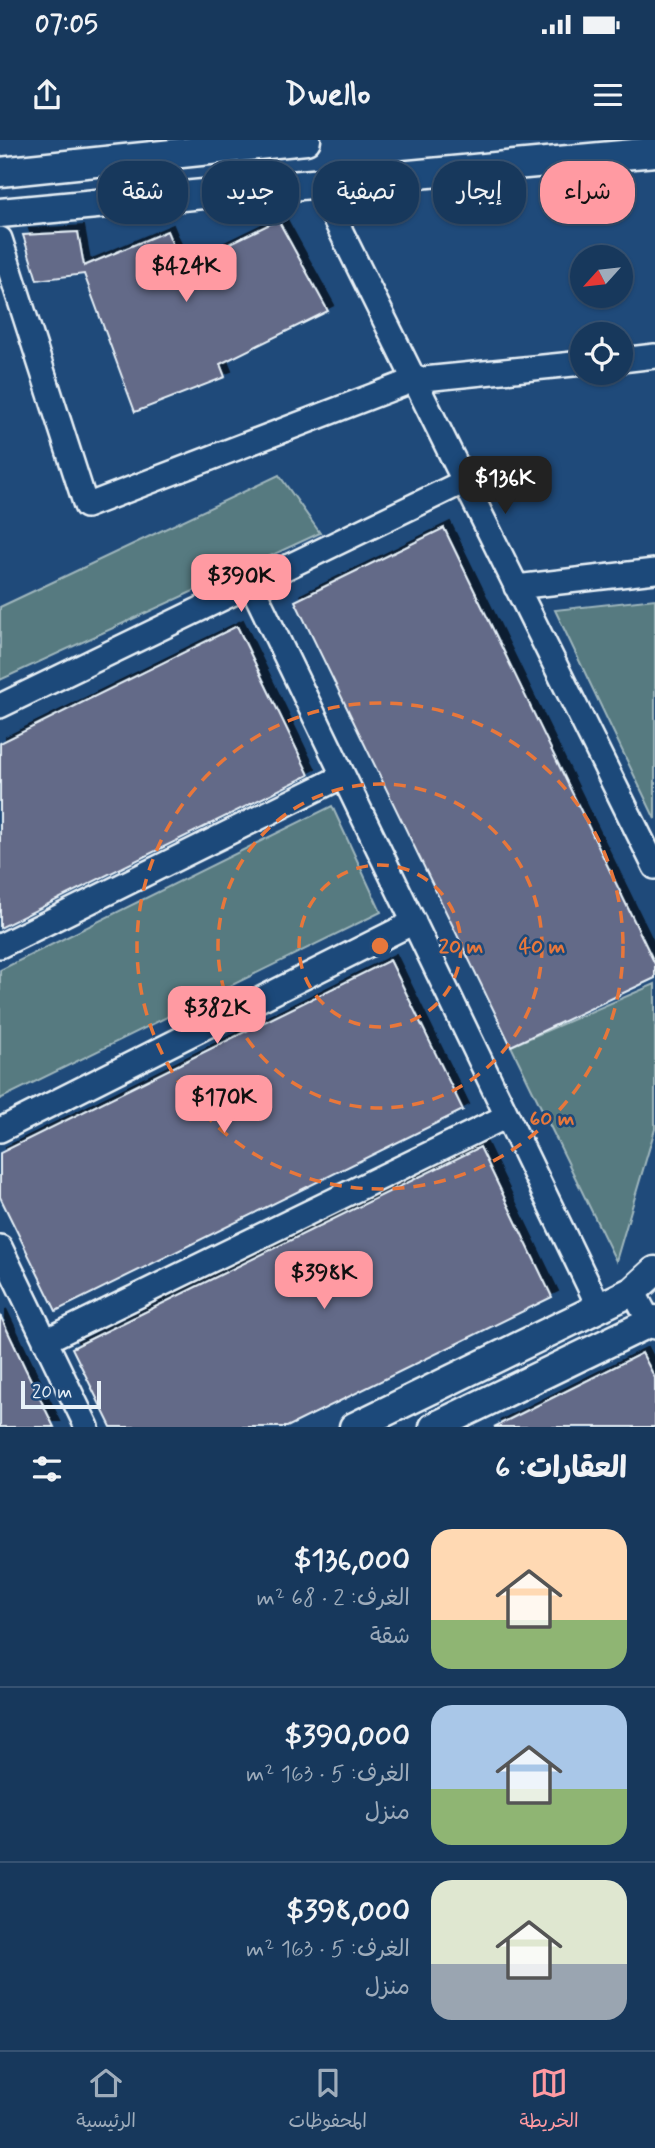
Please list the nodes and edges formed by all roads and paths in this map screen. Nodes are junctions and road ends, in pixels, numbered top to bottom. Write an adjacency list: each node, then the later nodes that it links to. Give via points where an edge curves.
1 (306, 140): 4 (street)
2 (570, 150): 3 (street); 5 (street)
3 (655, 152)
4 (33, 169): 6 (street); 8 (street)
5 (419, 170)
6 (0, 172)
7 (313, 183): 8 (street)
8 (39, 211): 9 (street)
9 (0, 213)
10 (337, 224): 15 (street)
11 (0, 239): 15 (street, via 86,506)
12 (655, 356): 13 (street)
13 (633, 359)
14 (570, 364): 15 (street)
15 (414, 380): 16 (street)
16 (463, 482): 18 (street); 19 (street)
17 (655, 571): 19 (street)
18 (251, 584): 20 (street); 21 (street)
19 (516, 587): 22 (street)
20 (0, 706)
21 (343, 776): 23 (street); 24 (street)
22 (655, 867)
23 (414, 922): 25 (street); 26 (street)
24 (0, 946)
25 (507, 1116): 30 (street); 32 (street)
26 (0, 1130)
27 (0, 1247): 32 (street)
28 (655, 1271): 29 (street)
29 (634, 1291): 30 (street); 31 (street)
30 (599, 1307): 33 (street)
31 (653, 1323): 34 (street)
32 (45, 1341): 35 (street)
33 (445, 1383): 34 (street); 36 (street)
34 (460, 1415): 37 (street)
35 (87, 1427)
36 (354, 1427)
37 (434, 1427)

